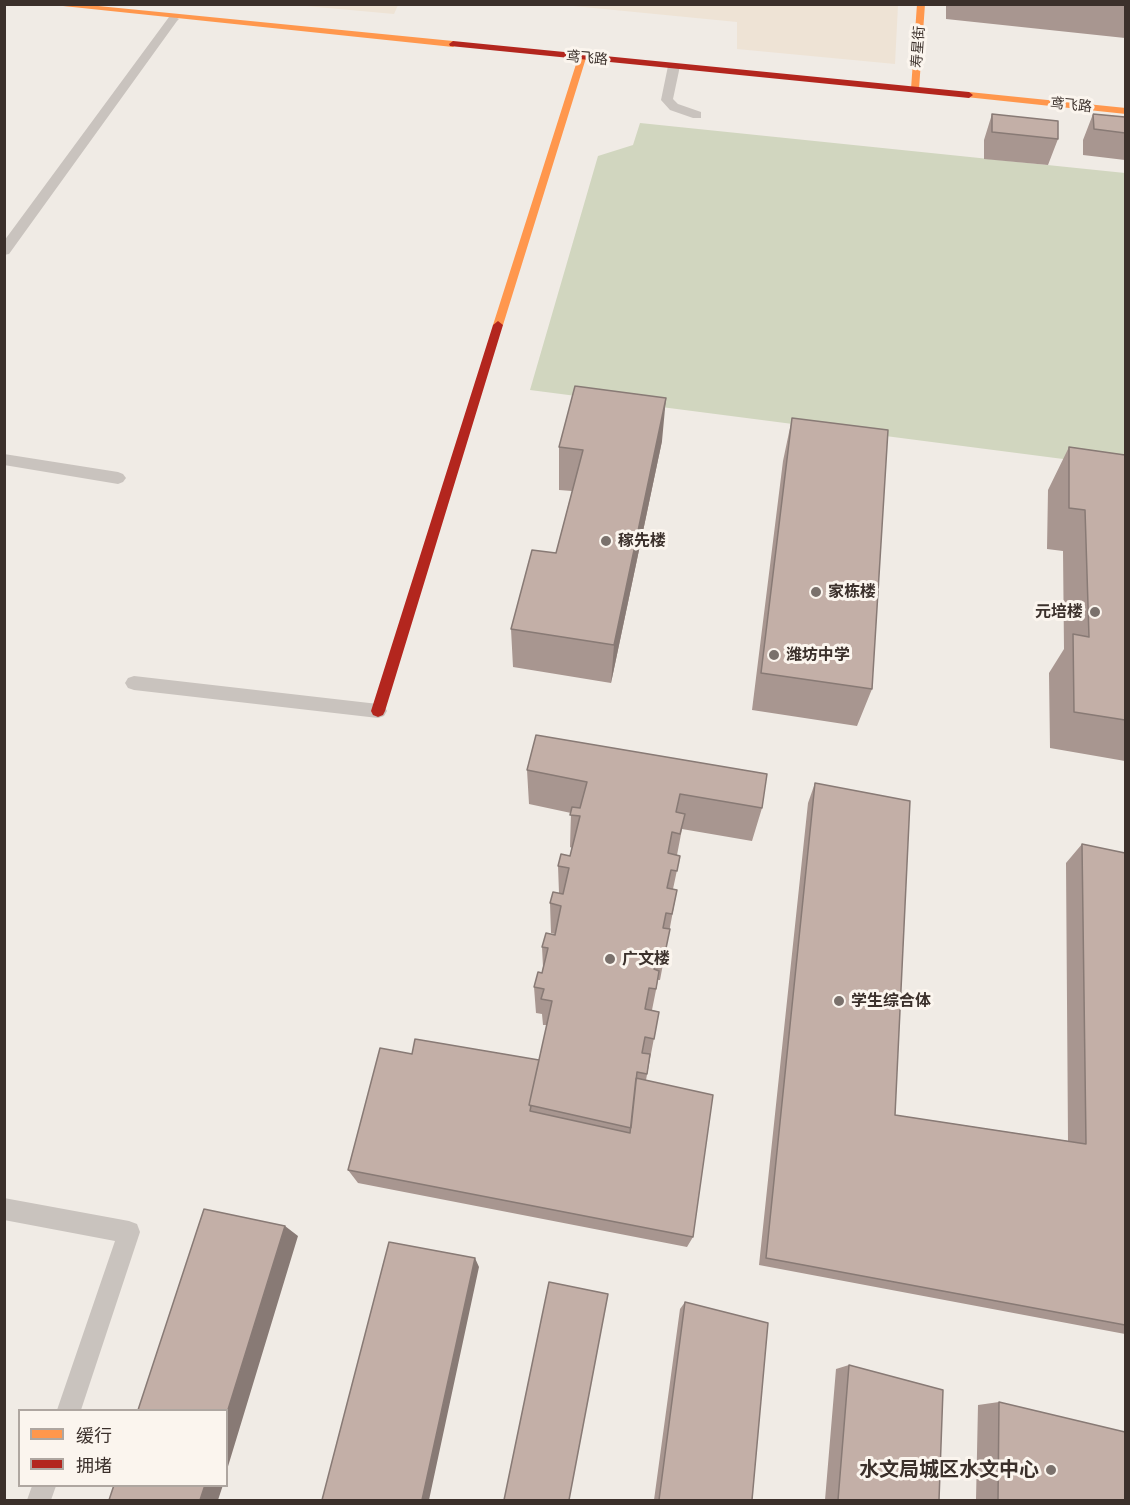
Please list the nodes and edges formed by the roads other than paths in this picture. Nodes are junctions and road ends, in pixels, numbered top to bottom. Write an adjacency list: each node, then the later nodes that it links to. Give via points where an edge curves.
1 (48, 4): 3 (street, 鸢飞路)
2 (921, 4): 6 (street, 寿星街)
3 (173, 19): 4 (street, 鸢飞路); 9 (lane)
4 (582, 58): 5 (street, 鸢飞路); 13 (street)
5 (674, 66): 6 (street, 鸢飞路); 8 (lane, via 668,100 674,107)
6 (915, 89): 7 (street, 鸢飞路)
7 (1125, 111)
8 (697, 115)
9 (4, 251)
10 (4, 459): 11 (lane)
11 (118, 478)
12 (134, 683): 13 (lane)
13 (378, 711)
14 (4, 1209): 15 (lane, via 129,1232)
15 (69, 1409)

